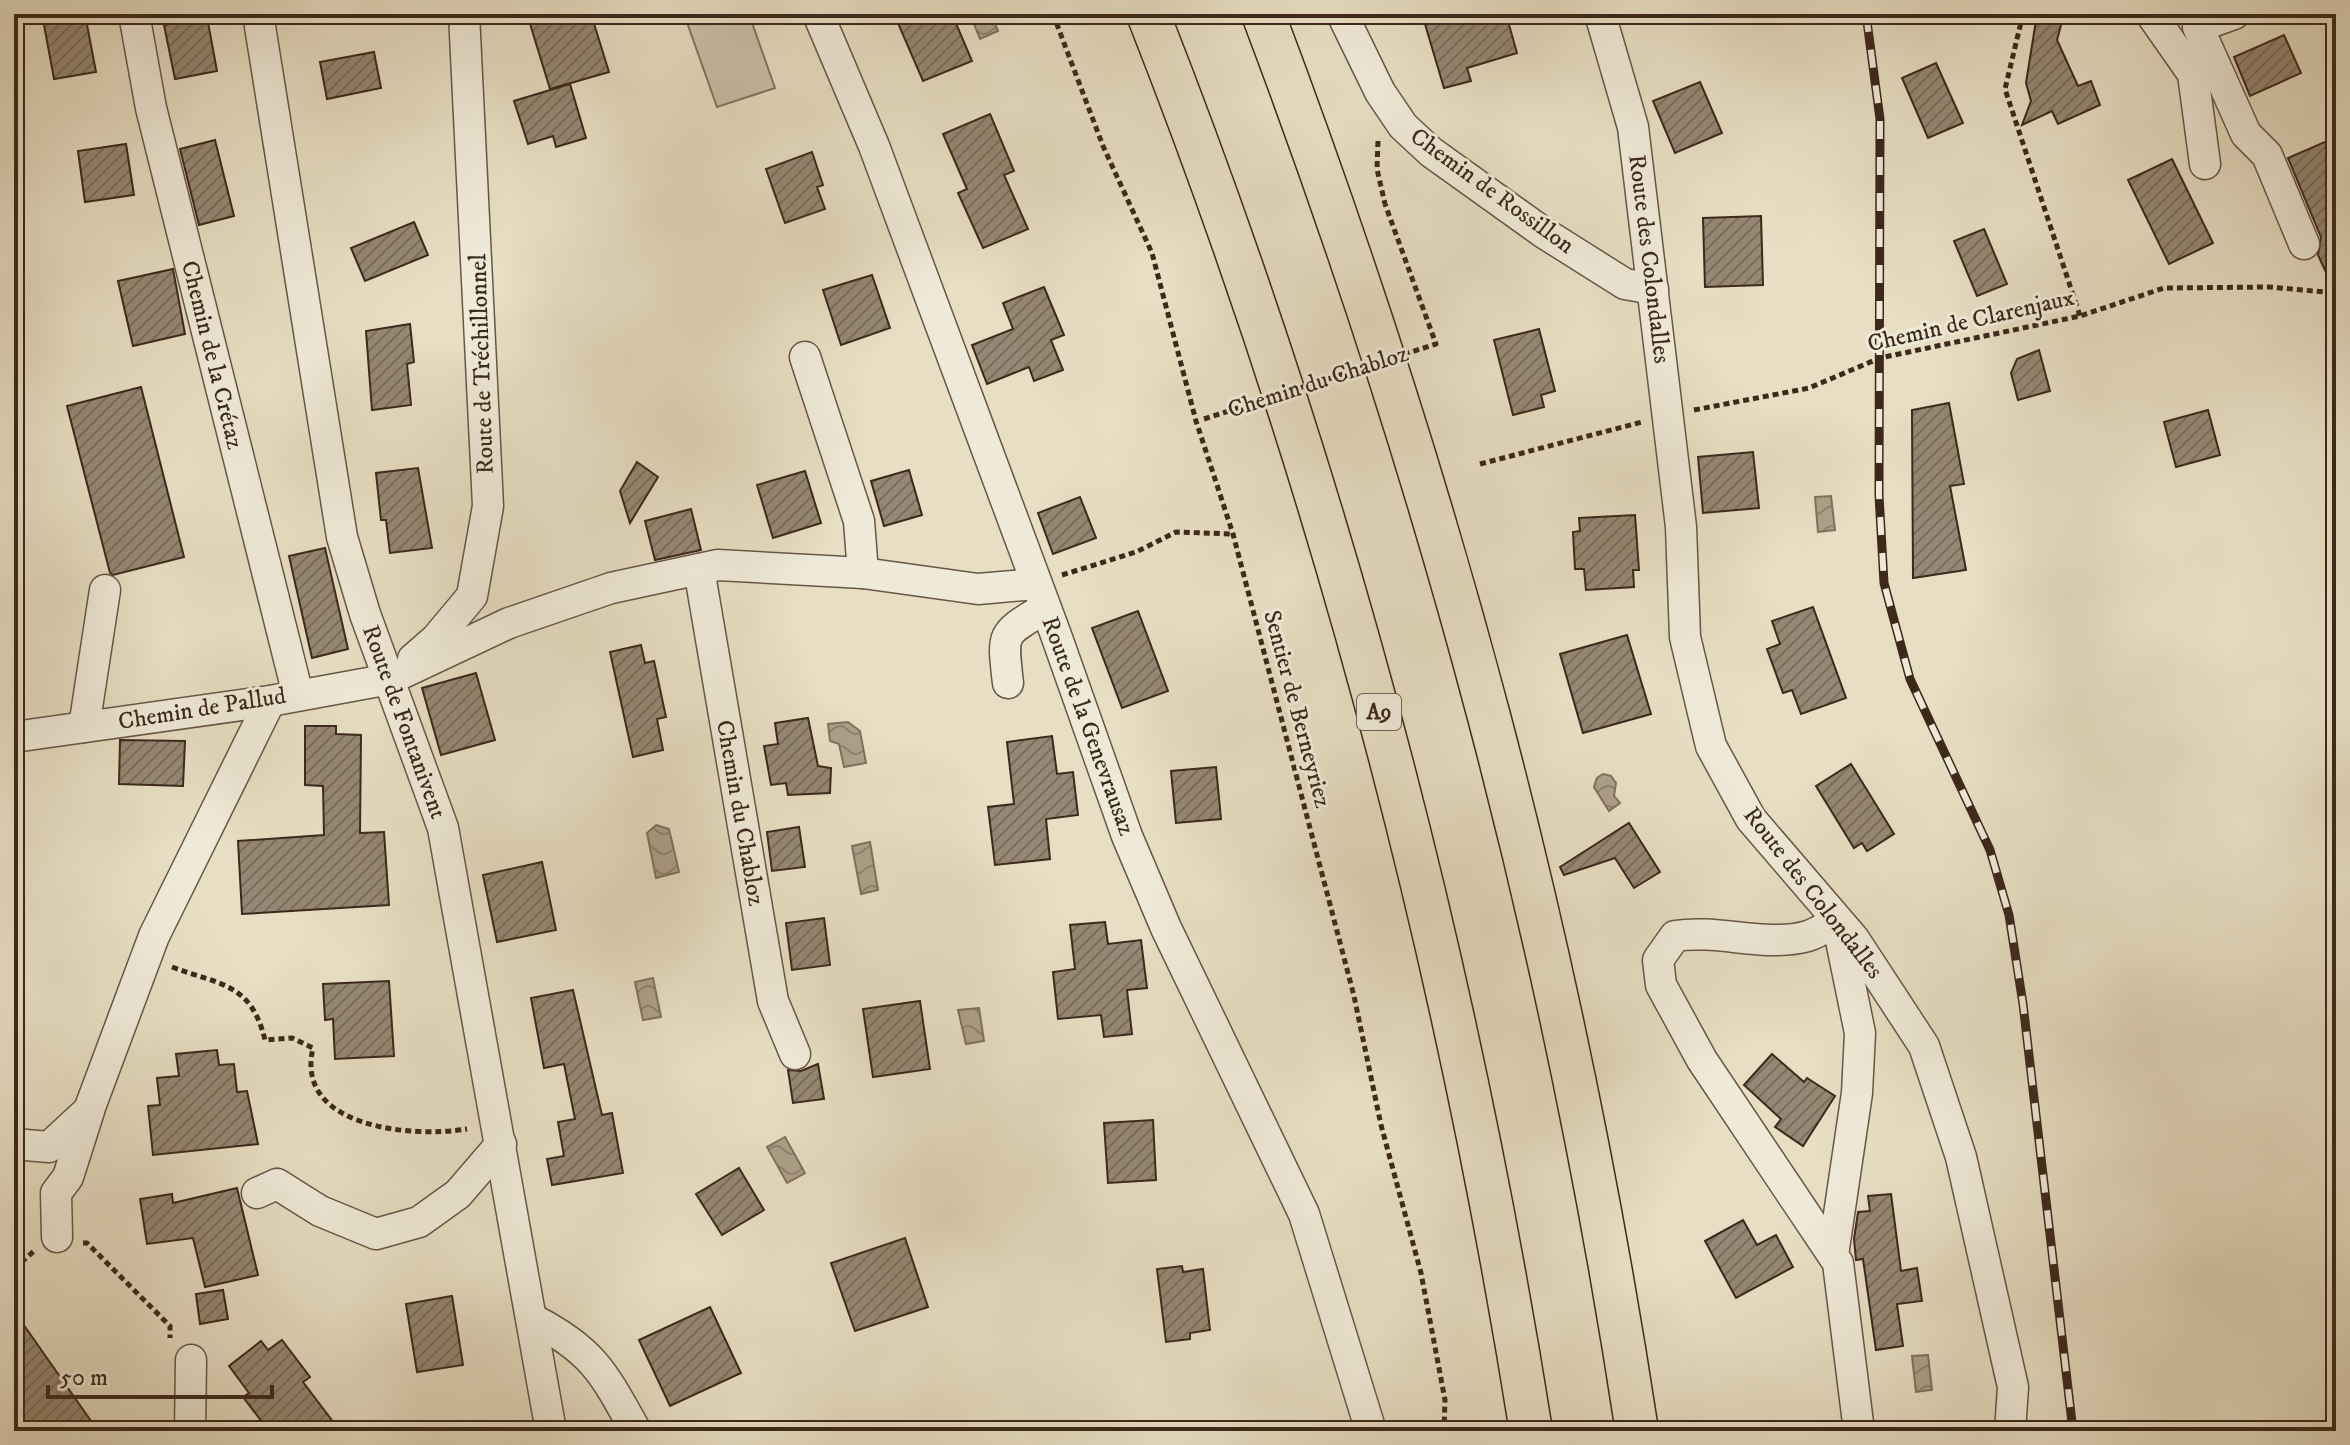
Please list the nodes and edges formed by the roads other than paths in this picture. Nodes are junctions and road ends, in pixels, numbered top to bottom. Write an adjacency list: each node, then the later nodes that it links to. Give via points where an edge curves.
1 (134, 14): 22 (street, Chemin de la Crétaz)
2 (258, 14): 20 (street, Route de Fontanivent, via 342,537)
3 (464, 14): 20 (street, Route de Tréchillonnel, via 488,506 472,596 436,639)
4 (818, 14): 19 (street, Route de la Genevrausaz)
5 (1148, 14): 39 (highway, A9, via 1283,391 1377,707 1487,1170)
6 (1263, 14): 40 (highway, via 1391,371 1482,680 1591,1151)
7 (1342, 14): 14 (street, Chemin de Rossillon, via 1380,92 1403,126 1431,152 1625,284)
8 (1600, 14): 14 (street, Route des Colondalles, via 1633,127)
9 (2151, 14): 12 (street, via 2193,74)
10 (2234, 14): 11 (street)
11 (2191, 21): 13 (street, via 2246,134 2267,155)
12 (2205, 164)
13 (2304, 244)
14 (1653, 289): 25 (street, Route des Colondalles, via 1681,527 1685,637 1711,746 1751,819)
15 (805, 357): 17 (street, via 859,521)
16 (699, 569): 17 (street, via 718,565); 20 (street, via 611,588 509,623); 26 (street, Chemin du Chabloz, via 773,1001)
17 (863, 573): 19 (street, via 978,589)
18 (105, 590): 23 (street)
19 (1046, 590): 21 (street, via 1003,644); 38 (street, Route de la Genevrausaz, via 1127,836 1304,1214)
20 (390, 679): 22 (street, Chemin de Pallud); 28 (street, Route de Fontanivent, via 443,828)
21 (1008, 683)
22 (284, 698): 23 (street, Chemin de Pallud); 27 (street, via 146,958)
23 (84, 727): 24 (street, Chemin de Pallud)
24 (14, 737)
25 (1837, 921): 32 (street, via 1860,1033 1857,1093); 32 (street, via 1808,936 1675,936 1658,960 1661,985 1702,1060); 42 (street, Route des Colondalles, via 1854,939 1929,1060 1961,1157 2013,1387)
26 (795, 1054)
27 (89, 1110): 29 (street, via 49,1147); 31 (street, via 68,1177 56,1193)
28 (499, 1134): 30 (street, via 458,1194 419,1222 376,1234 320,1211 277,1184); 33 (street, Route de Fontanivent)
29 (14, 1144)
30 (257, 1193)
31 (57, 1237)
32 (1833, 1255): 41 (street)
33 (534, 1320): 36 (street, Route de Fontanivent); 37 (street, via 600,1366)
34 (191, 1360): 35 (street)
35 (190, 1431)
36 (551, 1431)
37 (636, 1431)
38 (1371, 1431)
39 (1531, 1431)
40 (1637, 1431)
41 (1859, 1431)
42 (2010, 1431)

